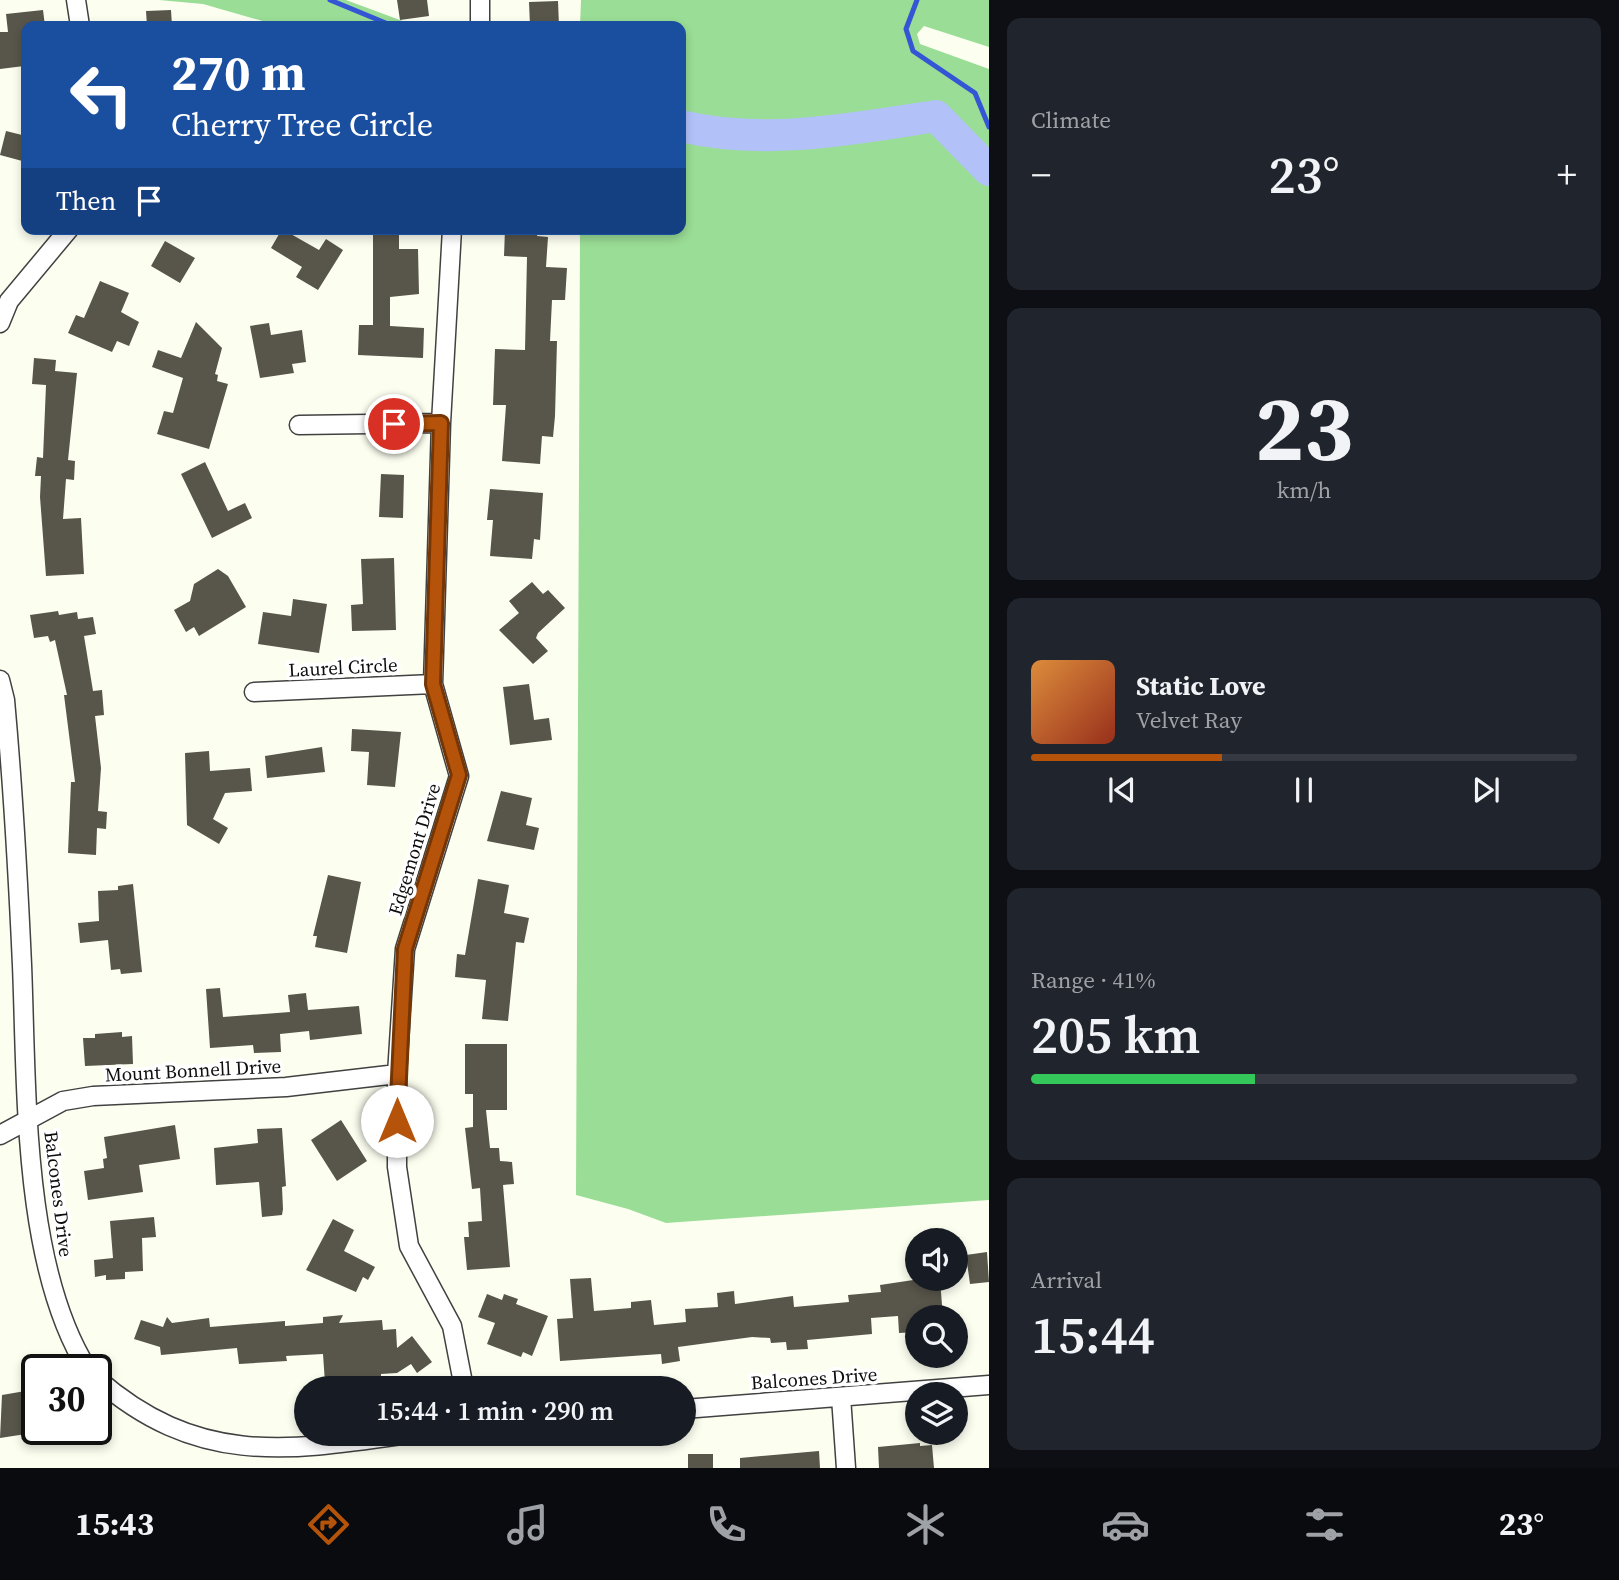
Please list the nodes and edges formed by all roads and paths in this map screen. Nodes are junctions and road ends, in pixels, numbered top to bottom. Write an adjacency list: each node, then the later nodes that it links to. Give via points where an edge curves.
1 (76, 0): 3 (street)
2 (480, 0): 4 (street)
3 (79, 21)
4 (480, 21)
5 (64, 235): 7 (street, via 9,302)
6 (453, 235): 8 (street, Edgemont Drive)
7 (0, 323)
8 (441, 423): 9 (street); 11 (street, Edgemont Drive)
9 (299, 425)
10 (0, 680): 13 (street, Balcones Drive, via 5,700)
11 (433, 684): 12 (street, Laurel Circle); 14 (street, Edgemont Drive, via 459,775 405,949)
12 (254, 692)
13 (8, 823): 15 (street, Balcones Drive)
14 (397, 1074): 15 (street, Mount Bonnell Drive, via 286,1087 93,1096 63,1101); 18 (street, Edgemont Drive, via 397,1167 408,1246 452,1326)
15 (28, 1119): 16 (street, Mount Bonnell Drive); 17 (street, Balcones Drive, via 45,1262 56,1301)
16 (0, 1135)
17 (81, 1354)
18 (462, 1376)
19 (989, 1385): 21 (street, Balcones Drive)
20 (112, 1392): 23 (street, via 153,1422 191,1440 228,1447 300,1450)
21 (841, 1397): 22 (street, Balcones Drive); 24 (street)
22 (696, 1408)
23 (327, 1446)
24 (846, 1468)

